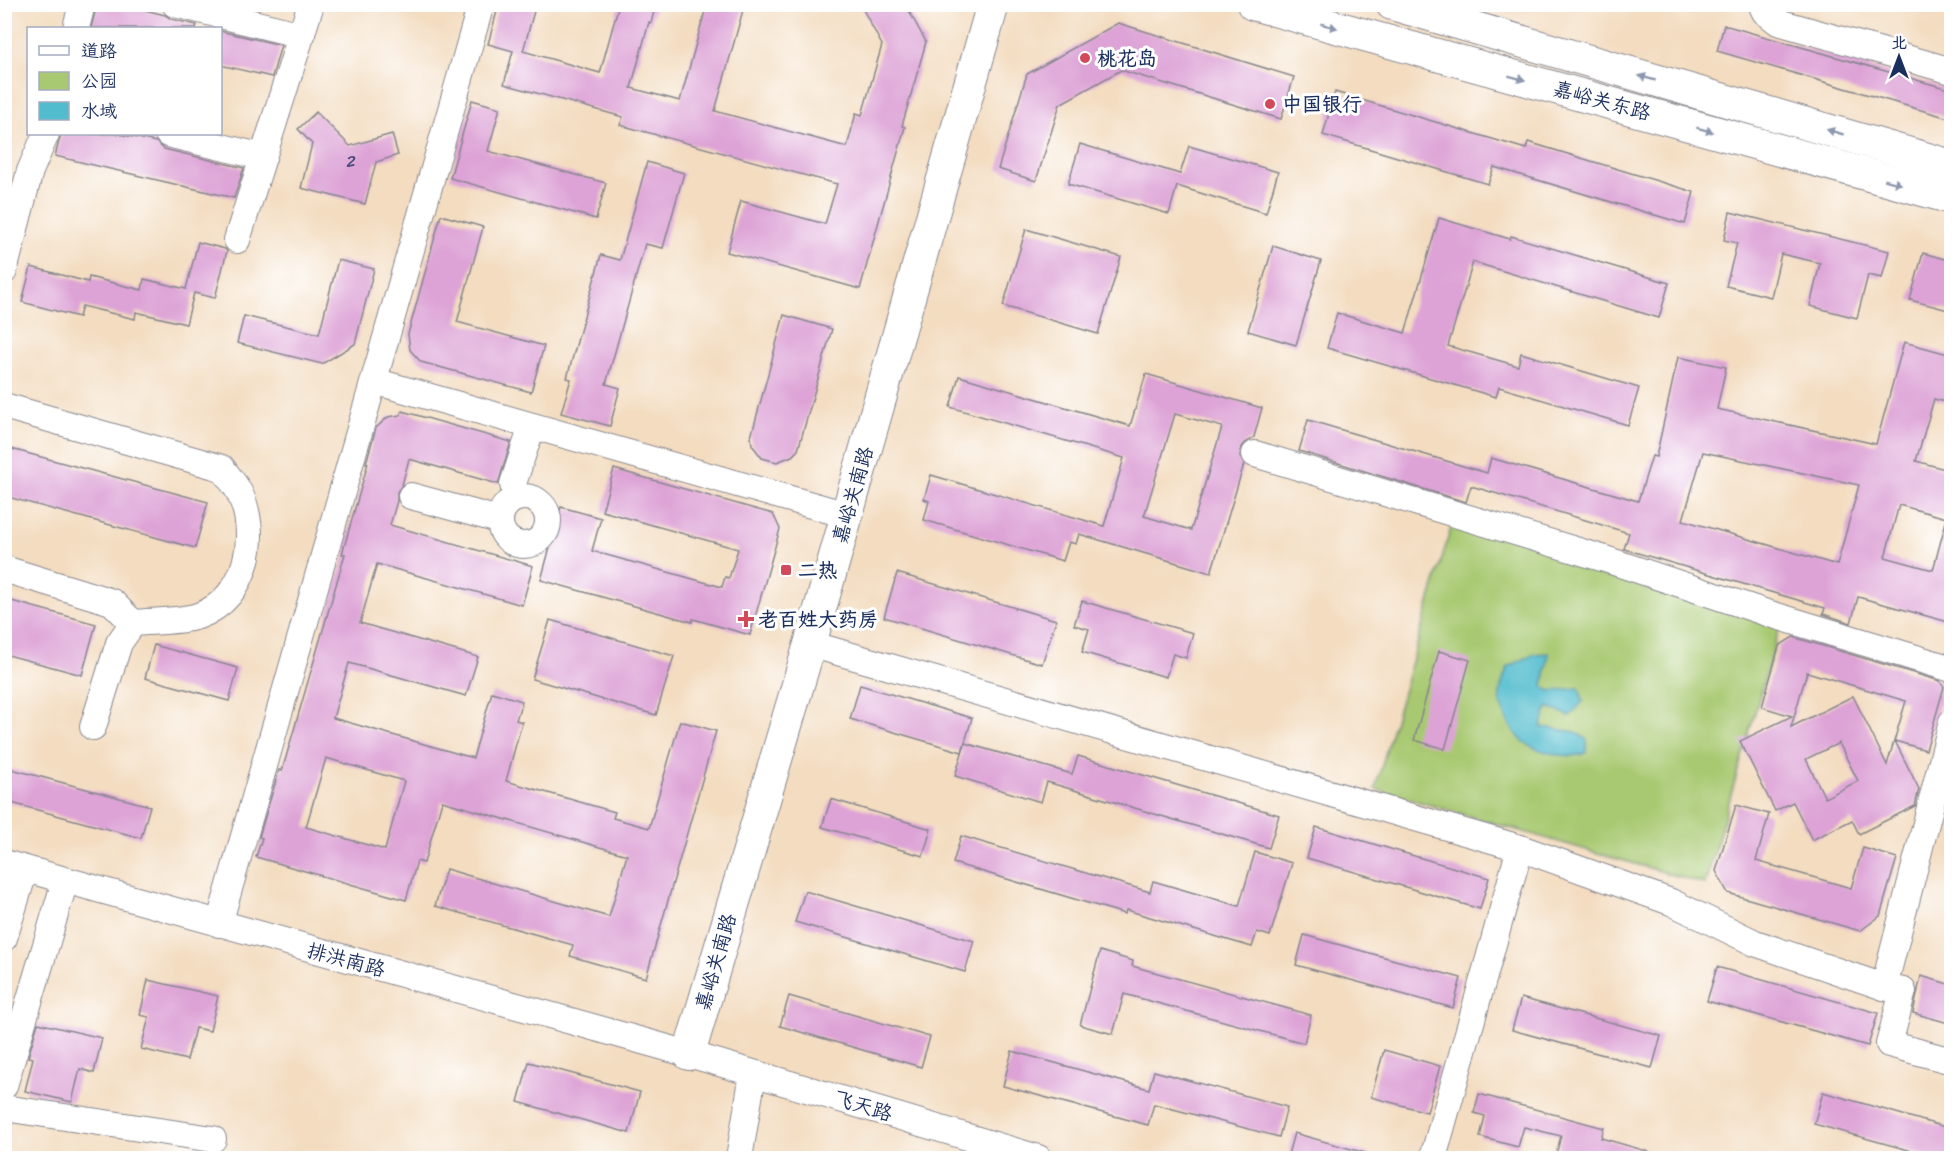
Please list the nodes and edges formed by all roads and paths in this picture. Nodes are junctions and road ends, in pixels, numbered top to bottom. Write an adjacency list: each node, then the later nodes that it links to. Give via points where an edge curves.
1 (82, 4): 9 (street)
2 (176, 4): 10 (street)
3 (310, 4): 10 (street)
4 (482, 4): 19 (street)
5 (993, 4): 25 (main road, 嘉峪关南路)
6 (1253, 4): 16 (main road, 嘉峪关东路, one-way to 16)
7 (1392, 4): 15 (main road, 嘉峪关东路, one-way to 7)
8 (1761, 4): 11 (street, via 1778,22)
9 (76, 27)
10 (302, 35): 14 (street)
11 (1952, 71)
12 (46, 135): 18 (street, via 30,171)
13 (172, 135): 14 (street)
14 (264, 157): 17 (street)
15 (1952, 166)
16 (1952, 198)
17 (237, 240)
18 (4, 270)
19 (374, 381): 21 (street); 36 (street)
20 (4, 406): 28 (street, via 222,468 238,490 248,516 249,544 243,571 233,591 198,616)
21 (532, 426): 24 (street, via 513,484); 25 (street)
22 (1255, 454): 30 (street)
23 (411, 496): 26 (street)
24 (516, 498): 26 (street, via 507,503); 26 (street, via 525,497 542,505 547,513 546,532 532,544 522,546 505,537)
25 (847, 515): 29 (main road, 嘉峪关南路)
26 (499, 520)
27 (4, 569): 28 (street, via 112,602)
28 (133, 623): 32 (street, via 119,643)
29 (810, 644): 33 (street); 39 (main road, 嘉峪关南路)
30 (1952, 669)
31 (1952, 722): 38 (street)
32 (93, 727)
33 (1520, 848): 38 (street, via 1671,902 1755,943); 47 (street)
34 (15, 866): 35 (street, 排洪南路); 37 (street)
35 (65, 881): 36 (street, 排洪南路); 42 (street)
36 (219, 924): 39 (street, 排洪南路)
37 (4, 938)
38 (1884, 987): 40 (street, via 1903,991 1889,1044)
39 (689, 1054): 41 (street, 飞天路)
40 (1952, 1061)
41 (753, 1074): 45 (street); 46 (street, 飞天路)
42 (4, 1086)
43 (4, 1108): 44 (street)
44 (213, 1139)
45 (740, 1158)
46 (1038, 1158)
47 (1433, 1158)

